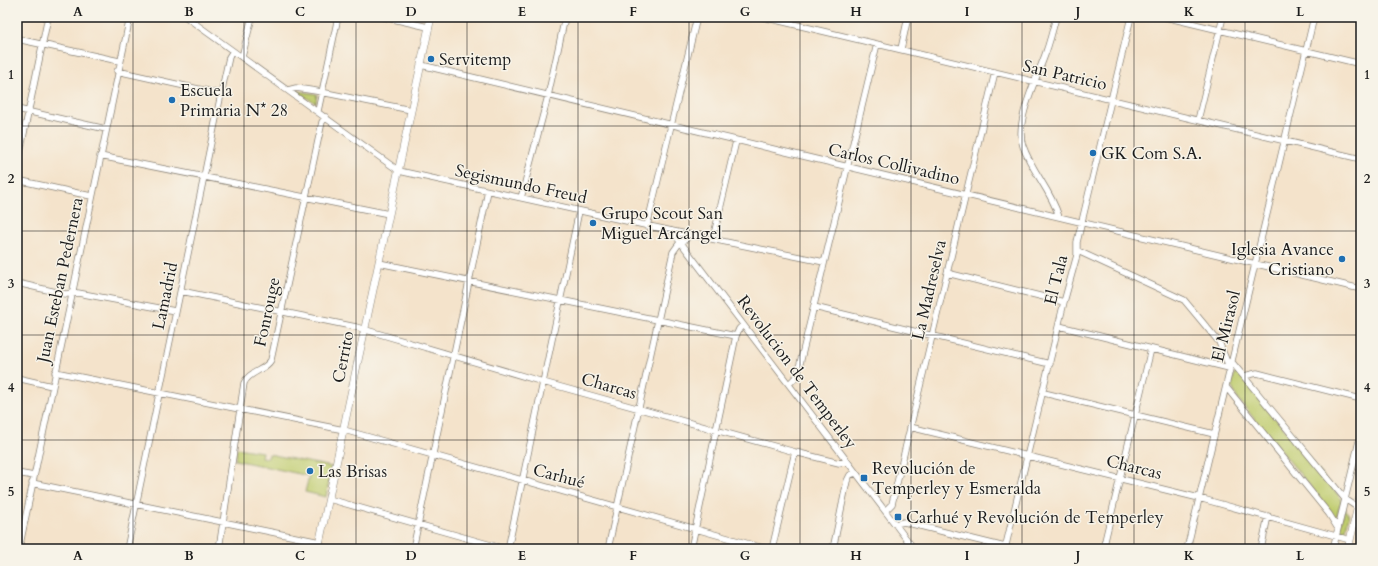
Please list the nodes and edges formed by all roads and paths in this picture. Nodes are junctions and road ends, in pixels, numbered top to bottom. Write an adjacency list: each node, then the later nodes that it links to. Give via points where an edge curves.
1 (48, 17): 21 (street)
2 (130, 17): 27 (street, Juan Esteban Pedernera)
3 (186, 17): 24 (street)
4 (252, 17): 26 (street)
5 (338, 17): 34 (street)
6 (384, 17): 18 (street)
7 (431, 17): 18 (main road, Cerrito)
8 (565, 17): 36 (street)
9 (697, 17): 44 (street)
10 (763, 17): 17 (street, San Patricio)
11 (908, 17): 23 (street)
12 (1056, 17): 32 (street, via 1046,52)
13 (1131, 17): 37 (street, El Tala)
14 (1165, 17): 19 (street)
15 (1223, 17): 19 (street)
16 (1314, 17): 25 (street, El Mirasol)
17 (775, 18): 22 (street, San Patricio)
18 (428, 27): 29 (main road, Cerrito)
19 (1220, 29): 25 (street); 43 (street)
20 (17, 39): 21 (street)
21 (43, 44): 27 (street); 41 (street)
22 (877, 44): 23 (street, San Patricio); 51 (street)
23 (901, 49): 31 (street, San Patricio)
24 (233, 51): 26 (street); 35 (street, Lamadrid, via 229,57)
25 (1306, 51): 28 (street); 47 (street, El Mirasol)
26 (242, 57): 33 (street)
27 (119, 61): 30 (street, Juan Esteban Pedernera)
28 (1361, 64)
29 (421, 65): 36 (street, Carlos Collivadino); 39 (main road, Cerrito)
30 (117, 71): 35 (street); 45 (street, Juan Esteban Pedernera)
31 (995, 72): 32 (street, San Patricio); 56 (street, La Madreselva)
32 (1033, 83): 37 (street, San Patricio); 62 (street, via 1023,115 1022,142 1035,171 1052,197)
33 (288, 90): 34 (street, via 296,88); 40 (street)
34 (321, 91): 39 (street); 40 (street)
35 (221, 94): 53 (street, Lamadrid)
36 (548, 96): 44 (street, Carlos Collivadino); 59 (street)
37 (1112, 100): 43 (street, San Patricio); 63 (street, El Tala)
38 (17, 109): 41 (street)
39 (411, 110): 52 (main road, Cerrito)
40 (318, 111): 42 (street)
41 (29, 112): 45 (street); 50 (street)
42 (326, 118): 52 (street); 58 (street, Fonrouge, via 322,122)
43 (1198, 120): 47 (street, San Patricio)
44 (670, 126): 46 (street, Carlos Collivadino); 64 (street)
45 (106, 129): 48 (street, Juan Esteban Pedernera)
46 (736, 141): 51 (street, Carlos Collivadino); 67 (street)
47 (1284, 141): 49 (street, San Patricio); 72 (street, El Mirasol)
48 (100, 156): 53 (street); 57 (street, Juan Esteban Pedernera)
49 (1361, 159)
50 (17, 167)
51 (846, 167): 56 (street, Carlos Collivadino); 70 (street)
52 (399, 171): 55 (street, Segismundo Freud); 61 (main road, Cerrito)
53 (204, 176): 58 (street); 77 (street, Lamadrid)
54 (17, 180): 57 (street)
55 (488, 191): 59 (street, Segismundo Freud); 74 (street)
56 (965, 195): 62 (street, Carlos Collivadino); 73 (street, La Madreselva)
57 (92, 196): 78 (street, Juan Esteban Pedernera)
58 (306, 197): 61 (street); 83 (street, Fonrouge)
59 (521, 198): 60 (street, Segismundo Freud)
60 (579, 211): 64 (street, Segismundo Freud); 79 (street)
61 (389, 214): 71 (main road, Cerrito)
62 (1059, 217): 63 (street, Carlos Collivadino)
63 (1083, 223): 69 (street, El Tala); 72 (street, Carlos Collivadino)
64 (647, 226): 65 (street, Segismundo Freud)
65 (672, 231): 66 (street, Segismundo Freud); 68 (street, Revolucion de Temperley)
66 (691, 235): 67 (street, Segismundo Freud); 68 (street)
67 (713, 239): 70 (street, Segismundo Freud)
68 (681, 243): 84 (street, via 673,252); 85 (street, Revolucion de Temperley)
69 (1078, 251): 80 (street, El Tala); 94 (street, via 1184,300 1219,342)
70 (824, 262): 81 (street)
71 (379, 263): 74 (street); 87 (main road, Cerrito)
72 (1256, 264): 76 (street, Carlos Collivadino); 92 (street, El Mirasol)
73 (947, 273): 80 (street); 89 (street, La Madreselva)
74 (468, 281): 79 (street); 91 (street)
75 (17, 283): 78 (street, via 65,294)
76 (1361, 289)
77 (181, 291): 82 (street, Lamadrid); 83 (street, Charcas)
78 (73, 293): 82 (street); 95 (street, Juan Esteban Pedernera)
79 (560, 300): 84 (street); 98 (street)
80 (1064, 302): 86 (street, El Tala)
81 (814, 307): 89 (street); 99 (street, via 797,376)
82 (175, 311): 102 (street, Lamadrid)
83 (281, 312): 87 (street, Charcas); 105 (street, Fonrouge, via 271,360 246,379)
84 (659, 321): 88 (street); 106 (street)
85 (743, 325): 88 (street); 99 (street, Revolucion de Temperley)
86 (1060, 326): 90 (street); 93 (street, El Tala)
87 (364, 330): 91 (street, Charcas); 109 (main road, Cerrito)
88 (736, 336): 110 (street)
89 (932, 337): 93 (street); 108 (street, La Madreselva)
90 (1151, 349): 94 (street); 107 (street)
91 (454, 355): 98 (street, Charcas); 114 (street)
92 (1231, 361): 94 (street, El Mirasol); 96 (street)
93 (1050, 364): 103 (street, El Tala)
94 (1229, 368): 101 (street, El Mirasol)
95 (55, 372): 100 (street, Juan Esteban Pedernera); 102 (street, Carhué)
96 (1244, 376): 104 (street, via 1257,373); 126 (street)
97 (17, 378): 100 (street)
98 (543, 382): 106 (street, Charcas); 121 (street)
99 (789, 384): 116 (street, Revolucion de Temperley)
100 (52, 386): 119 (street, Juan Esteban Pedernera)
101 (1226, 387): 112 (street, El Mirasol); 135 (street)
102 (160, 392): 105 (street, Carhué); 127 (street, Lamadrid)
103 (1044, 393): 107 (street); 115 (street, El Tala)
104 (1361, 399)
105 (240, 409): 109 (street, Carhué); 132 (street, Fonrouge)
106 (639, 409): 110 (street, Charcas); 128 (street)
107 (1134, 416): 112 (street); 120 (street)
108 (910, 427): 115 (street, Charcas); 130 (street, La Madreselva, via 892,504)
109 (344, 430): 114 (street, Carhué); 124 (main road, Cerrito)
110 (716, 431): 113 (street, Charcas); 136 (street)
111 (1361, 433): 126 (street)
112 (1214, 434): 125 (street, El Mirasol)
113 (795, 452): 116 (street, Charcas, via 839,463); 149 (street)
114 (433, 455): 121 (street, Carhué); 133 (street)
115 (1027, 456): 120 (street, Charcas); 140 (street, El Tala)
116 (847, 461): 117 (street, Revolucion de Temperley)
117 (856, 472): 130 (street, Revolucion de Temperley); 150 (street, via 850,475 847,481)
118 (17, 473): 119 (street)
119 (34, 476): 122 (street, Juan Esteban Pedernera)
120 (1120, 478): 125 (street, Charcas); 153 (street)
121 (523, 481): 128 (street, Carhué); 145 (street)
122 (32, 483): 127 (street); 141 (street, Juan Esteban Pedernera)
123 (1361, 493): 129 (main road)
124 (329, 498): 133 (street); 139 (main road, Cerrito)
125 (1200, 498): 131 (street, Charcas); 154 (street, El Mirasol)
126 (1345, 499): 129 (street); 135 (street)
127 (136, 504): 132 (street); 142 (street, Lamadrid)
128 (617, 507): 136 (street, Carhué); 146 (street)
129 (1358, 507): 138 (main road)
130 (885, 511): 134 (street, Revolucion de Temperley)
131 (1268, 516): 137 (street, Charcas); 155 (street)
132 (222, 522): 139 (street); 143 (street, Fonrouge)
133 (418, 524): 144 (street); 145 (street)
134 (895, 524): 140 (street, via 904,522); 151 (street, Revolucion de Temperley)
135 (1337, 527): 137 (street)
136 (695, 529): 147 (street); 148 (street, Carhué)
137 (1336, 535): 138 (street, Charcas); 156 (street)
138 (1350, 540): 157 (main road)
139 (319, 545)
140 (1005, 548): 152 (street)
141 (19, 549)
142 (127, 549)
143 (219, 549)
144 (413, 549)
145 (507, 549)
146 (608, 549)
147 (690, 549)
148 (767, 549)
149 (772, 549)
150 (833, 549)
151 (914, 549)
152 (1013, 549)
153 (1103, 549)
154 (1187, 549)
155 (1261, 549)
156 (1333, 549)
157 (1348, 549)

